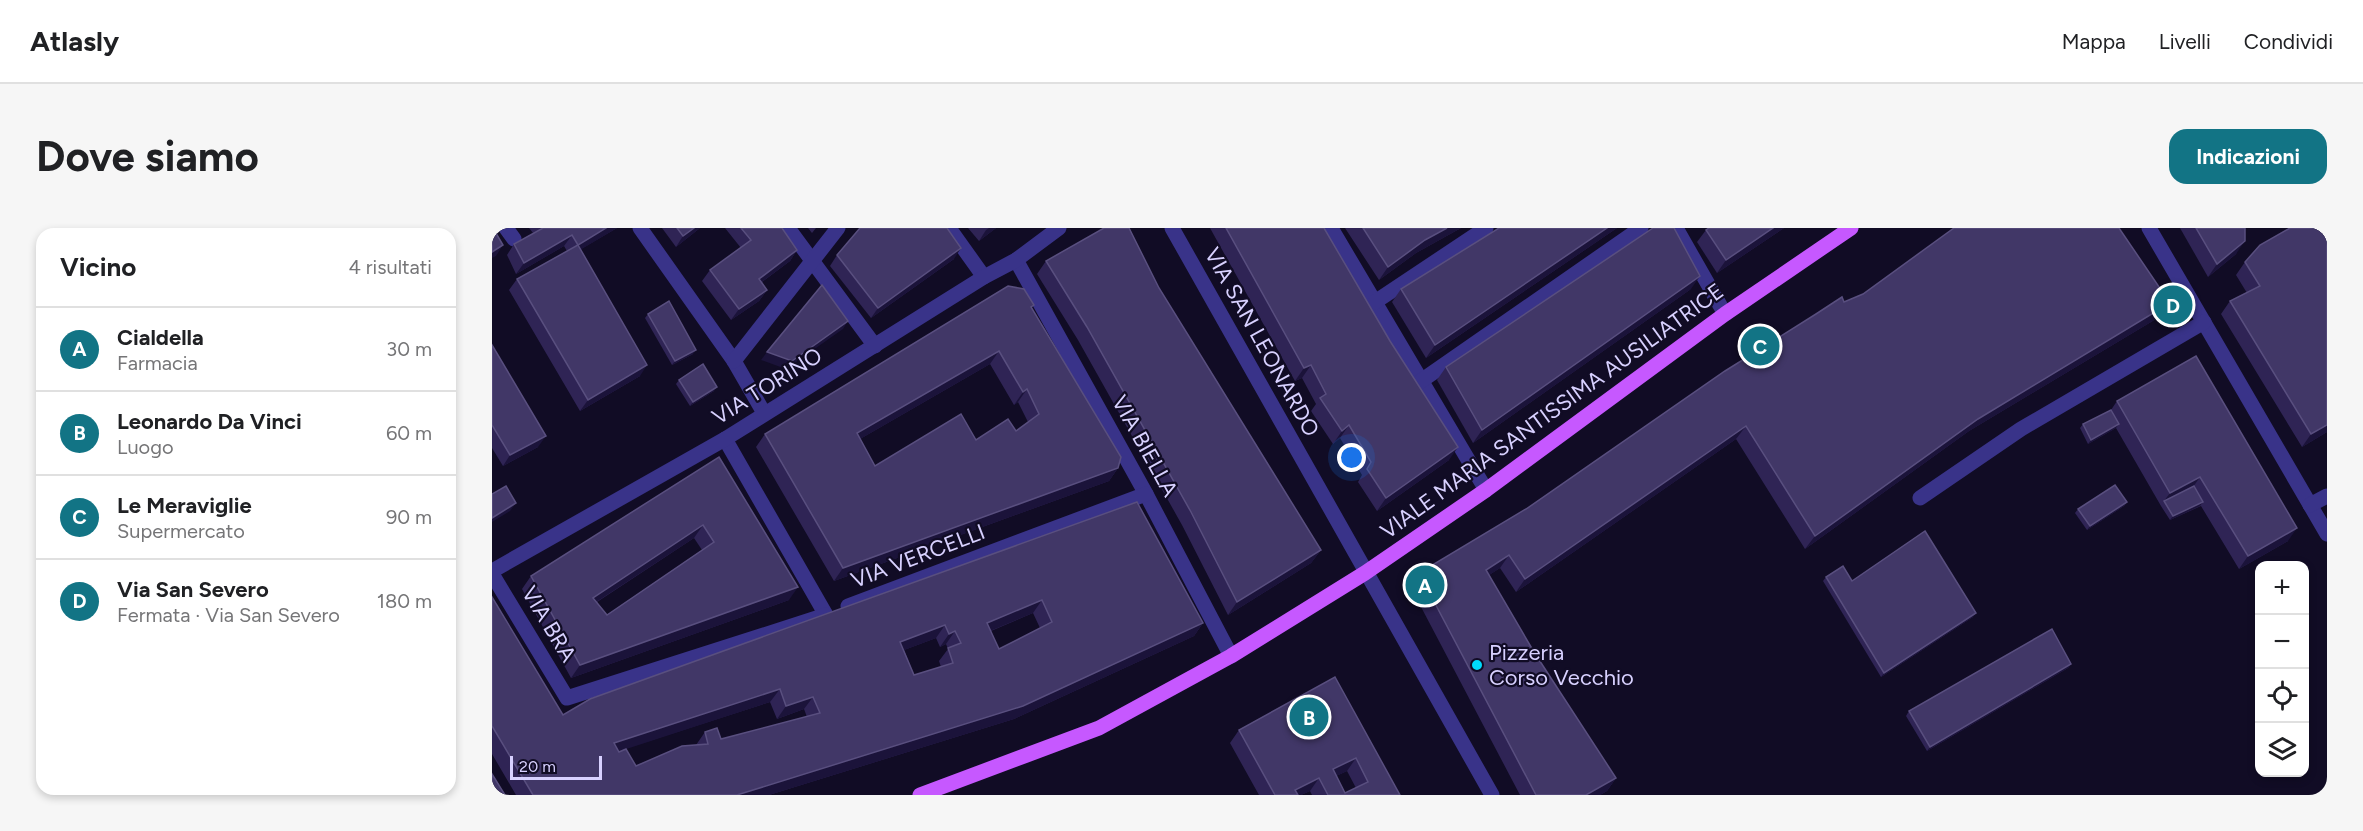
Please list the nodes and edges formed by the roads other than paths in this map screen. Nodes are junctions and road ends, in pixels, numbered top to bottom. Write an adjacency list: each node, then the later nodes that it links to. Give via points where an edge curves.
1 (640, 228): 20 (street)
2 (788, 228): 14 (street)
3 (838, 228): 14 (street)
4 (949, 228): 15 (street)
5 (1059, 228): 13 (street, VIA TORINO)
6 (1172, 228): 31 (street, VIA SAN LEONARDO)
7 (1331, 228): 16 (street)
8 (1486, 228): 16 (street)
9 (1641, 228): 21 (street)
10 (1676, 228): 17 (street)
11 (1851, 228): 17 (main road, VIALE MARIA SANTISSIMA AUSILIATRICE)
12 (2149, 228): 18 (street)
13 (1016, 260): 15 (street, VIA TORINO); 25 (street, VIA BIELLA)
14 (812, 261): 19 (street); 20 (street)
15 (984, 277): 19 (street, VIA TORINO)
16 (1375, 302): 21 (street)
17 (1725, 314): 24 (main road, VIALE MARIA SANTISSIMA AUSILIATRICE)
18 (2204, 322): 27 (street, via 2021,429); 28 (street)
19 (875, 346): 22 (street, VIA TORINO)
20 (734, 361): 22 (street)
21 (1421, 381): 24 (street)
22 (764, 413): 23 (street, VIA TORINO)
23 (725, 439): 30 (street, VIA TORINO); 32 (street)
24 (1486, 490): 31 (main road, VIALE MARIA SANTISSIMA AUSILIATRICE)
25 (1146, 494): 32 (street, VIA VERCELLI); 33 (street, VIA BIELLA)
26 (2327, 496): 28 (street)
27 (1920, 498)
28 (2310, 505): 29 (street)
29 (2327, 534)
30 (492, 573): 34 (street, VIA BRA)
31 (1365, 573): 33 (main road, VIALE MARIA SANTISSIMA AUSILIATRICE); 36 (street, VIA SAN LEONARDO)
32 (826, 615): 34 (street, VIA VERCELLI)
33 (1231, 656): 35 (main road, VIALE MARIA SANTISSIMA AUSILIATRICE, via 1099,728)
34 (567, 698)
35 (920, 795)
36 (1492, 795)

